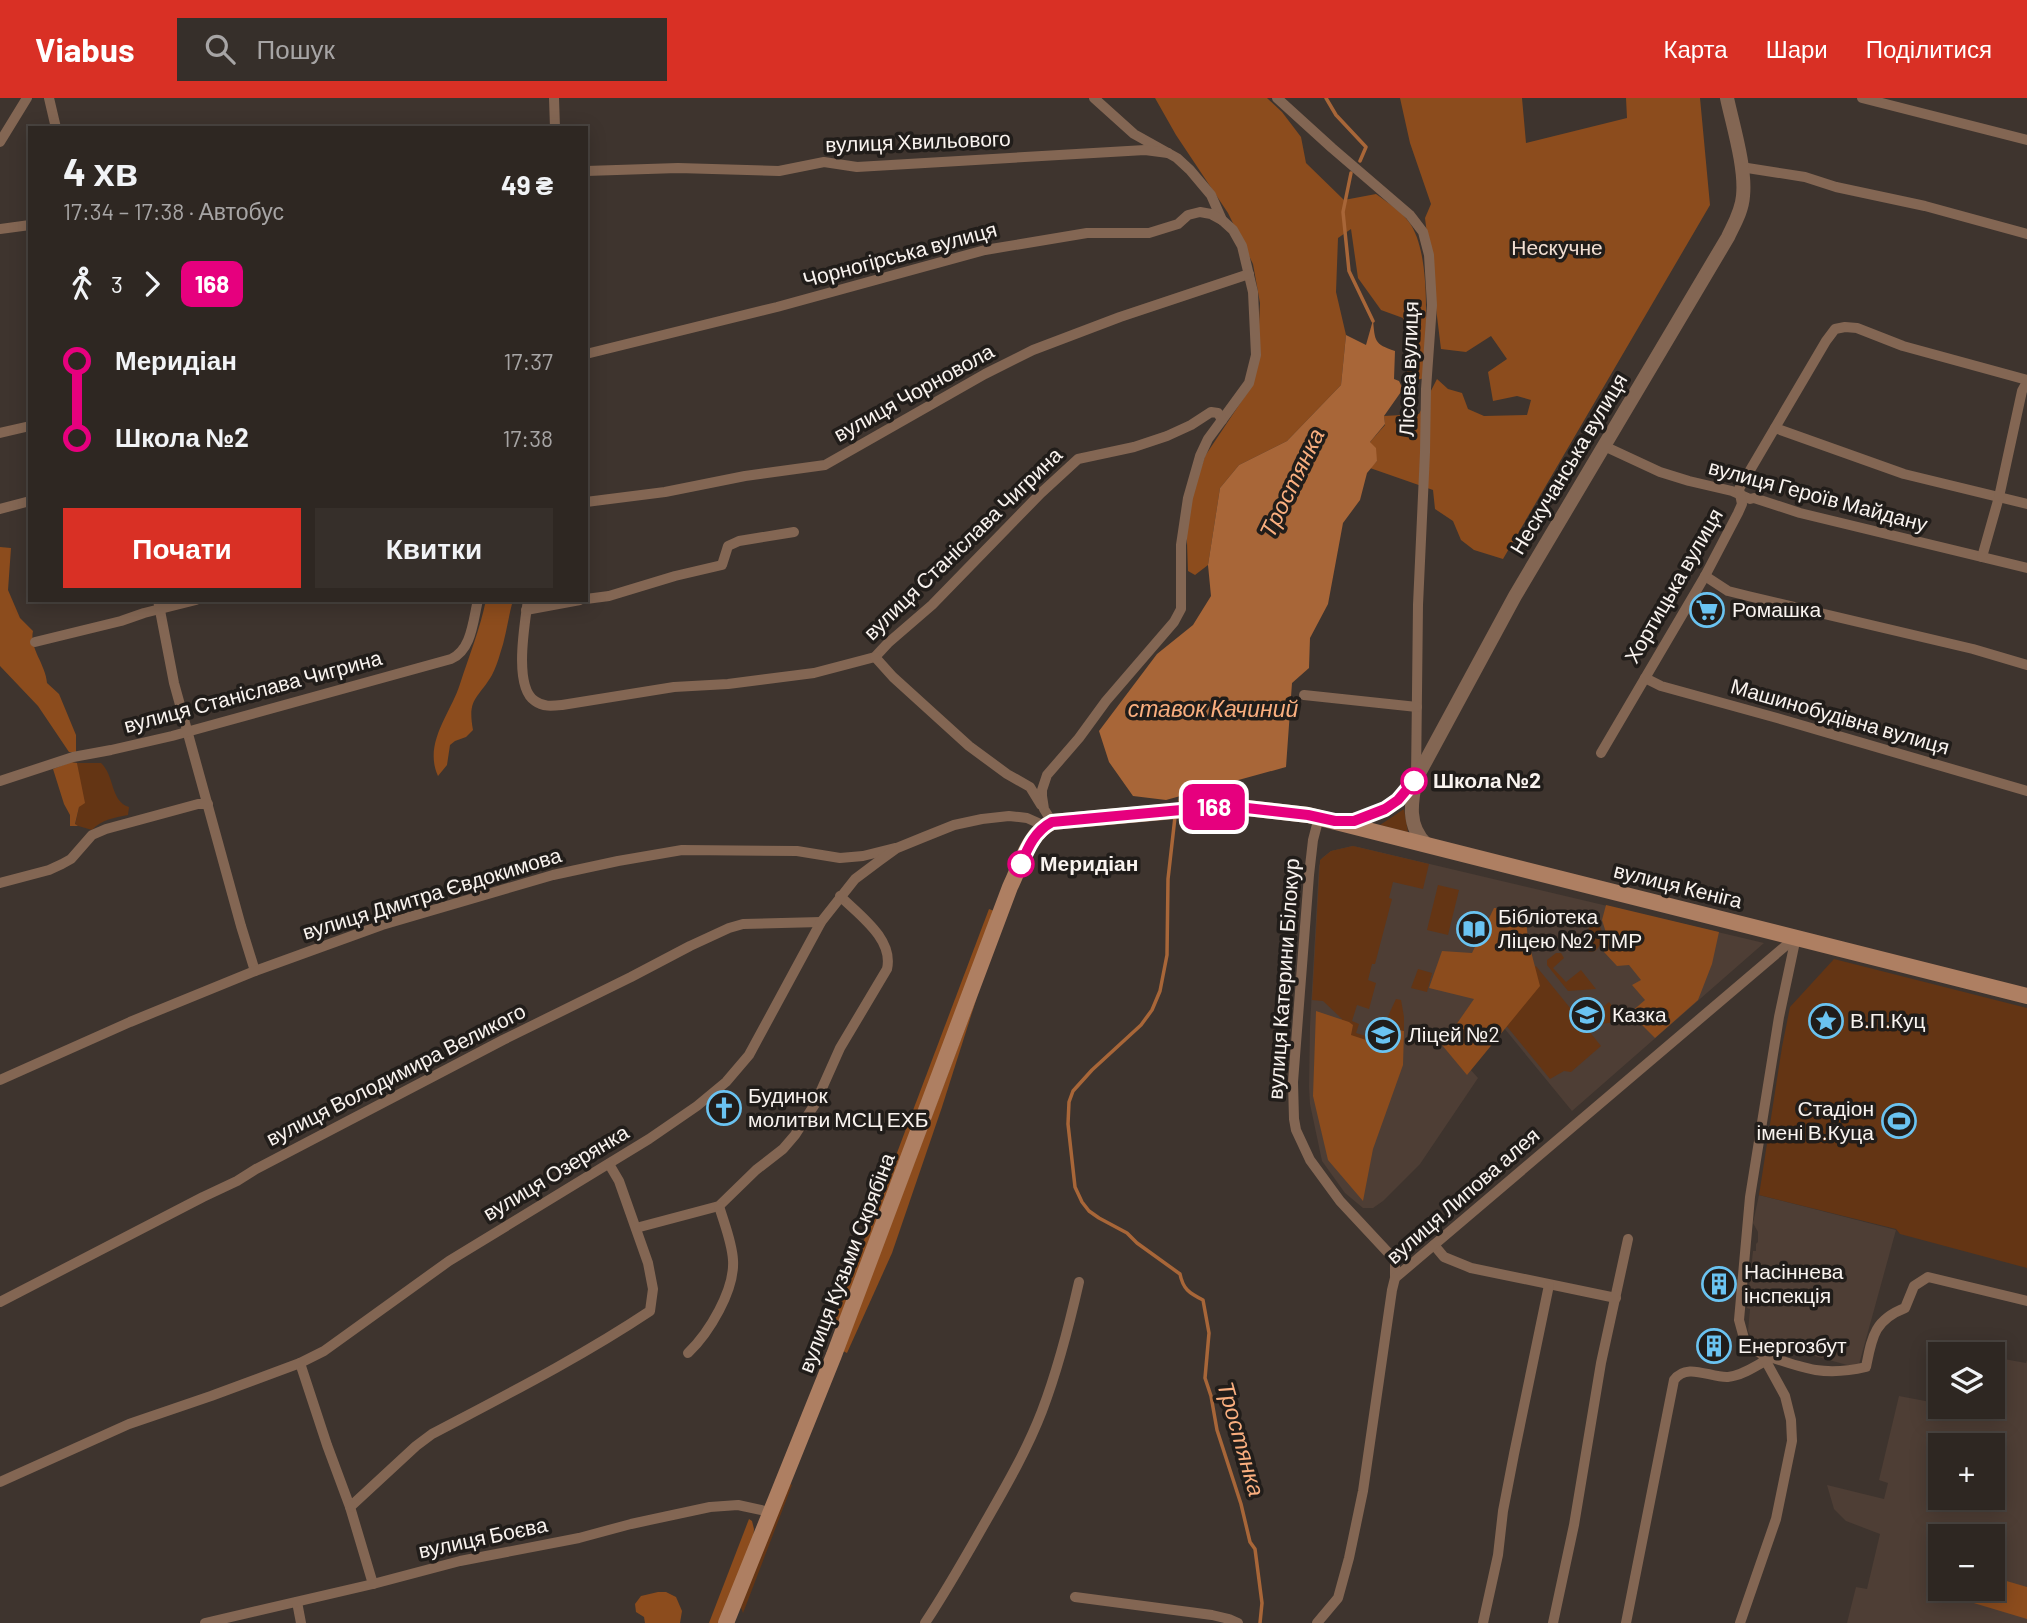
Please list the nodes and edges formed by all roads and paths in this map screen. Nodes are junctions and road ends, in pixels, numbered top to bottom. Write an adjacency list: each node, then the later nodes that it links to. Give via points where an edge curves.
1 (27, 98): 11 (street)
2 (49, 98): 8 (street)
3 (554, 98): 9 (street)
4 (1094, 98): 12 (street, via 1134,134)
5 (1277, 98): 48 (street, Лісова вулиця, via 1410,215 1423,232 1429,255 1432,305)
6 (1727, 98): 13 (street, Нескучанська вулиця)
7 (1862, 98): 10 (street)
8 (56, 126)
9 (555, 126)
10 (2027, 140)
11 (0, 142)
12 (1168, 153): 14 (street, вулиця Хвильового, via 1145,150 857,167 824,162 779,172); 15 (street, via 1211,195)
13 (1741, 167): 18 (street, via 1805,177); 26 (street, Нескучанська вулиця, via 1743,197 1728,237)
14 (588, 171)
15 (1222, 220): 19 (street, via 1242,246); 20 (street, Чорногірська вулиця, via 1200,212 1149,233 1087,233 985,250)
16 (28, 225): 17 (street)
17 (0, 229)
18 (2027, 234)
19 (1250, 274): 22 (street, via 1254,370); 30 (street, вулиця Чорновола, via 1033,350 825,465)
20 (588, 354)
21 (2027, 381): 24 (street, Хортицька вулиця, via 1845,327 1835,329 1826,341); 28 (street)
22 (1222, 420): 44 (street, вулиця Станіслава Чигрина, via 1211,412 1167,436 1078,458); 55 (street, via 1200,456 1188,498 1181,545 1181,609 1047,775 1042,790)
23 (28, 426): 25 (street)
24 (1775, 428): 27 (street, Хортицька вулиця, via 1738,489); 28 (street, via 1904,474)
25 (0, 433)
26 (1604, 446): 27 (street, вулиця Героїв Майдану, via 1660,472); 51 (street, Нескучанська вулиця, via 1515,596)
27 (1740, 495): 34 (street, вулиця Героїв Майдану); 36 (street, Хортицька вулиця, via 1742,504)
28 (1999, 497): 31 (street); 34 (street)
29 (28, 502): 32 (street)
30 (588, 502)
31 (2027, 504)
32 (0, 509)
33 (794, 532): 37 (street, via 728,546 722,565)
34 (1982, 557): 35 (street, вулиця Героїв Майдану)
35 (2027, 568)
36 (1705, 576): 45 (street, via 1728,591); 46 (street, Хортицька вулиця)
37 (588, 599)
38 (181, 602): 41 (street)
39 (477, 602): 49 (street, вулиця Станіслава Чигрина, via 467,642 457,656)
40 (559, 602): 42 (street)
41 (158, 605): 43 (street, via 121,621); 49 (street)
42 (527, 605): 44 (street, вулиця Станіслава Чигрина, via 523,680 533,701 545,706 814,673)
43 (35, 642)
44 (875, 657): 55 (street, via 969,746 1030,787)
45 (2027, 664)
46 (1645, 678): 50 (street, Хортицька вулиця); 53 (street, Машинобудівна вулиця)
47 (1304, 695): 48 (street)
48 (1417, 707): 51 (street, Лісова вулиця)
49 (188, 731): 52 (street, вулиця Станіслава Чигрина, via 73,757); 54 (street)
50 (1601, 753)
51 (1416, 779): 56 (street, via 1385,809 1364,818); 57 (street, Нескучанська вулиця, via 1411,813)
52 (0, 781)
53 (2027, 790)
54 (208, 804): 59 (street, via 106,829 92,835 62,864); 63 (street)
55 (1047, 819): 56 (main road, via 1238,807); 58 (street, вулиця Озерянка, via 991,817 954,825); 82 (main road, вулиця Кузьми Скрябіна, via 1010,887 834,1355)
56 (1327, 819): 57 (main road, вулиця Кеніга); 71 (street, вулиця Катерини Білокур, via 1313,840 1309,874 1294,1119 1310,1160 1340,1201 1395,1260)
57 (1426, 844): 62 (main road, вулиця Кеніга)
58 (897, 848): 60 (street, вулиця Озерянка); 63 (street, вулиця Дмитра Євдокимова, via 852,858 787,851 682,850 618,860 383,925)
59 (0, 883)
60 (840, 896): 61 (street, вулиця Озерянка); 67 (street, via 884,943 889,954 887,969 840,1048 804,1123 783,1149)
61 (821, 922): 66 (street, вулиця Озерянка, via 749,1055 726,1082); 76 (street, вулиця Володимира Великого, via 743,924 690,946)
62 (1796, 937): 64 (main road, вулиця Кеніга); 70 (street, вулиця Липова алея); 78 (street, via 1750,1197 1742,1273 1742,1334)
63 (255, 971): 65 (street, вулиця Дмитра Євдокимова)
64 (2027, 996)
65 (0, 1080)
66 (609, 1164): 68 (street); 79 (street, вулиця Озерянка, via 449,1261 324,1351)
67 (719, 1206): 68 (street); 77 (street, via 734,1267 719,1311)
68 (636, 1228): 81 (street, via 653,1289 650,1311 432,1434)
69 (1628, 1239): 74 (street)
70 (1434, 1245): 71 (street, вулиця Липова алея); 73 (street, via 1444,1257 1471,1268)
71 (1395, 1278): 91 (street, вулиця Липова алея, via 1349,1559 1338,1598)
72 (1079, 1282): 89 (street, via 1065,1344 1028,1443)
73 (1549, 1285): 74 (street); 92 (street)
74 (1616, 1298): 93 (street)
75 (2027, 1301): 78 (street, via 1928,1277 1914,1286 1906,1308 1884,1319 1875,1330 1866,1367 1807,1370)
76 (0, 1303)
77 (688, 1353)
78 (1763, 1358): 94 (street, via 1751,1369 1728,1377 1688,1371 1674,1380); 95 (street, via 1785,1396 1792,1441 1776,1519)
79 (300, 1363): 80 (street, вулиця Озерянка, via 129,1423); 81 (street)
80 (0, 1482)
81 (350, 1507): 83 (street)
82 (769, 1512): 83 (street, вулиця Боєва, via 737,1505 710,1507); 88 (main road, вулиця Кузьми Скрябіна)
83 (373, 1584): 85 (street, вулиця Боєва)
84 (1075, 1597): 90 (street, via 1212,1615)
85 (296, 1602): 86 (street, вулиця Боєва); 87 (street)
86 (205, 1623)
87 (301, 1623)
88 (726, 1623)
89 (925, 1623)
90 (1238, 1623)
91 (1317, 1623)
92 (1483, 1623)
93 (1553, 1623)
94 (1626, 1623)
95 (1740, 1623)

